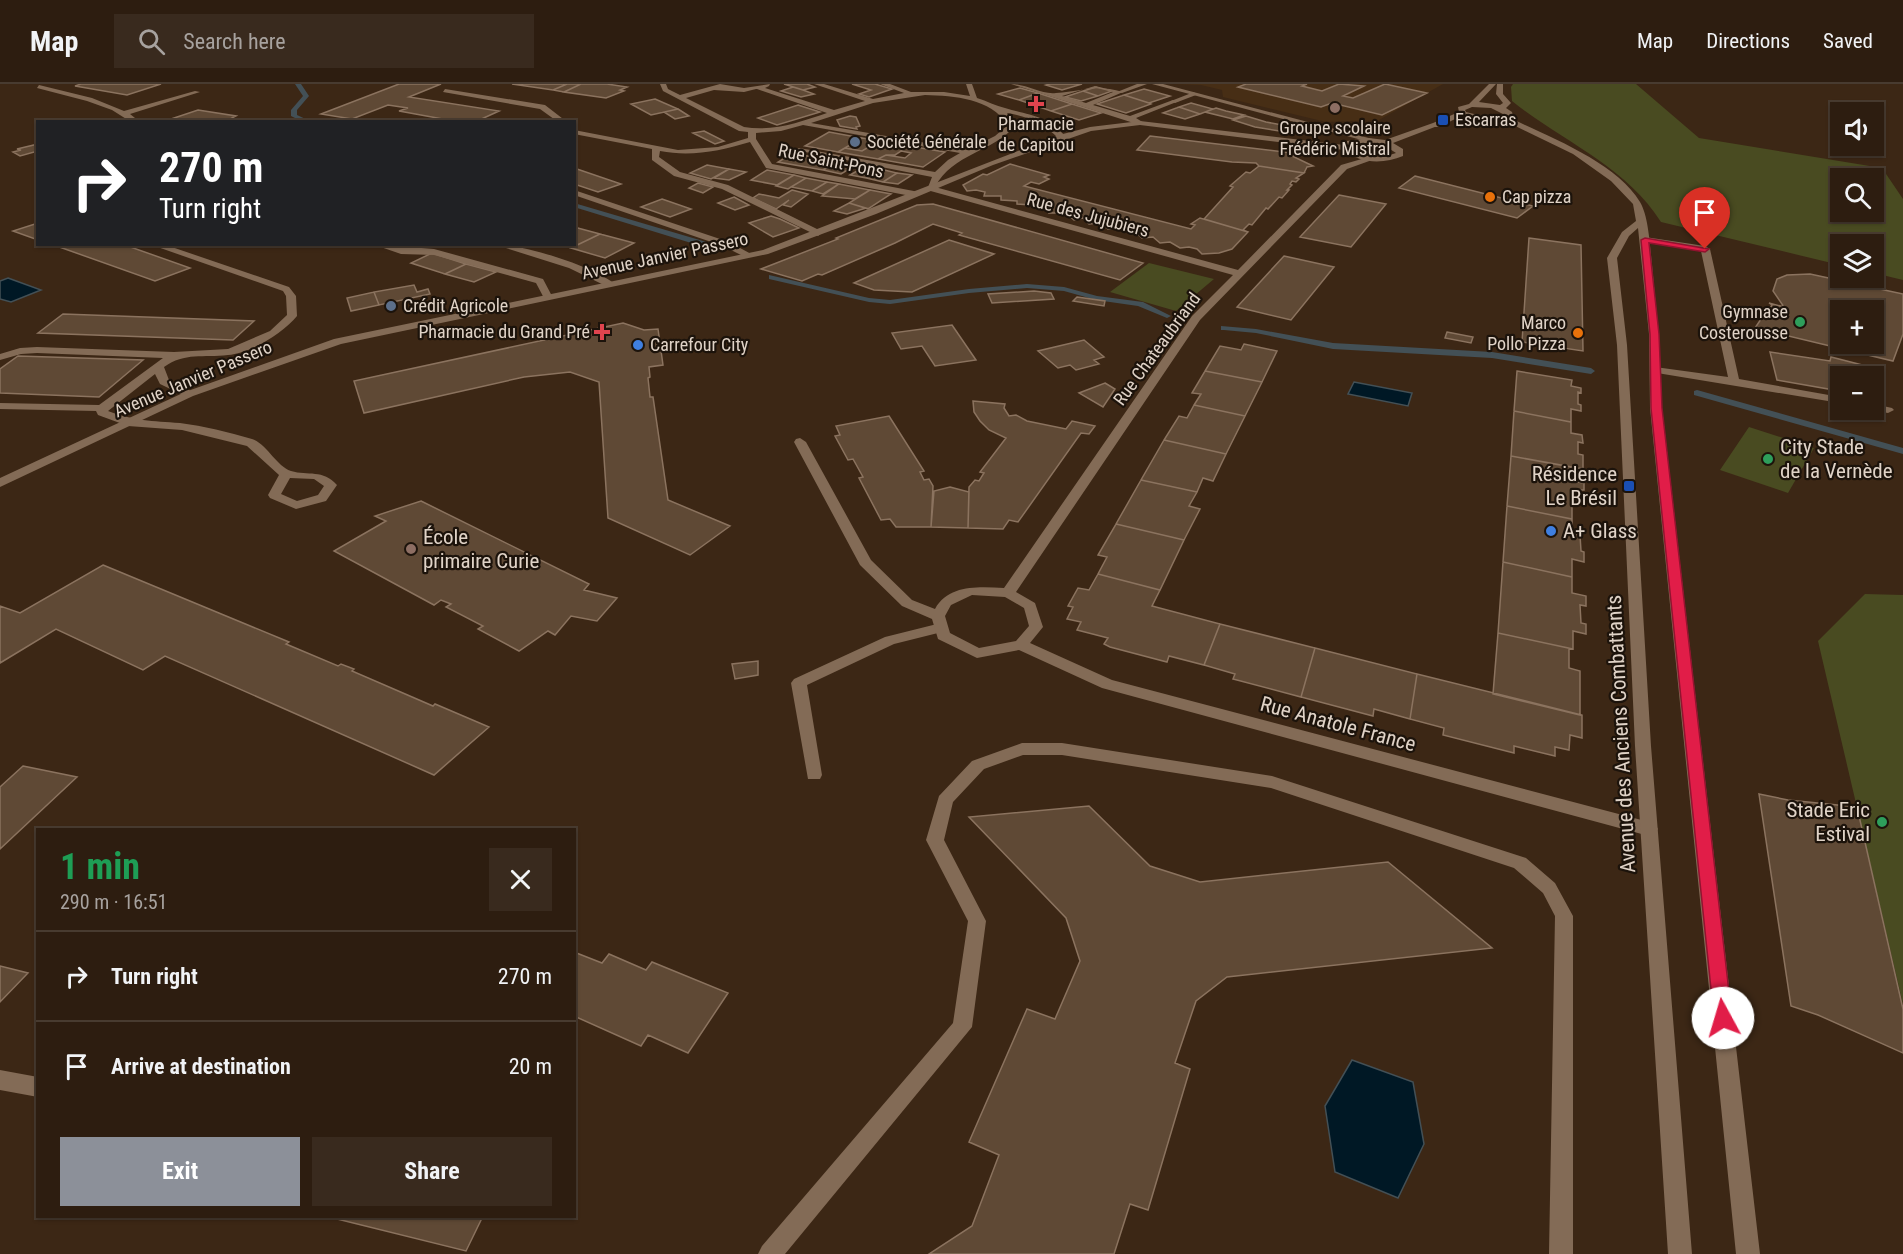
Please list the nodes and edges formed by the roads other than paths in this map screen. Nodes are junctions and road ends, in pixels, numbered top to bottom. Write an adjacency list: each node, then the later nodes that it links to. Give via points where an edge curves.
1 (663, 84): 23 (street, via 666,90)
2 (728, 84): 14 (street)
3 (772, 84): 15 (street)
4 (817, 84): 25 (street)
5 (883, 84): 20 (street)
6 (949, 84): 19 (street)
7 (969, 84): 24 (street)
8 (1018, 84): 22 (street)
9 (1144, 84): 18 (street)
10 (1155, 84): 21 (street)
11 (1493, 84): 26 (street)
12 (1500, 84): 28 (street, via 1500,94 1507,103)
13 (39, 87): 30 (street, via 88,98)
14 (714, 88): 15 (street); 23 (street)
15 (759, 88): 31 (street)
16 (445, 90): 36 (street, via 542,106)
17 (197, 92): 30 (street)
18 (1120, 92): 22 (street, via 1095,84); 27 (street)
19 (926, 93): 20 (street); 24 (street)
20 (913, 94): 25 (street)
21 (1194, 94): 33 (street); 42 (street)
22 (1055, 96): 27 (street)
23 (681, 97): 40 (street)
24 (974, 99): 29 (street)
25 (871, 101): 31 (street)
26 (1472, 105): 28 (street); 32 (street, Avenue Janvier Passero, via 1462,107)
27 (1084, 106): 33 (street)
28 (1501, 108): 34 (street, via 1510,114)
29 (1001, 110): 41 (street, via 1045,120); 46 (street, via 1012,125 999,138)
30 (125, 113): 35 (street)
31 (835, 113): 37 (street)
32 (1463, 113): 34 (street); 42 (street, Avenue Janvier Passero)
33 (1130, 118): 38 (street)
34 (1504, 118): 52 (street, via 1576,152 1608,174 1636,204)
35 (134, 120)
36 (561, 120)
37 (803, 123): 40 (street); 46 (street)
38 (1140, 123): 41 (street, Avenue Janvier Passero); 43 (street, Avenue Janvier Passero)
39 (576, 132): 44 (street)
40 (752, 135): 44 (street, via 719,149); 51 (street, Rue Saint-Pons, via 769,166)
41 (1062, 137): 49 (street, Avenue Janvier Passero)
42 (1381, 142): 43 (street, Avenue Janvier Passero, via 1354,142); 47 (street, Avenue Janvier Passero, via 1398,148 1400,154)
43 (1346, 148): 47 (street, Avenue Janvier Passero)
44 (656, 149): 53 (street, via 655,158 678,174 725,187)
45 (799, 150): 48 (street)
46 (966, 152): 48 (street)
47 (1368, 158): 59 (street, Rue Chateaubriand, via 1344,166)
48 (936, 175): 49 (street)
49 (930, 188): 51 (street, Avenue Janvier Passero); 59 (street, Rue des Jujubiers)
50 (576, 193): 58 (street)
51 (916, 194): 53 (street, Avenue Janvier Passero)
52 (1641, 222): 54 (street); 81 (street, Avenue des Anciens Combattants, via 1625,234 1612,258 1622,345)
53 (818, 233): 58 (street, Avenue Janvier Passero)
54 (1645, 240): 65 (street); 66 (street, via 1705,249)
55 (159, 246): 62 (street, via 286,289 291,296 292,316 274,333 230,352)
56 (383, 246): 61 (street, via 434,252 540,281)
57 (504, 246): 60 (street, via 572,266)
58 (748, 255): 60 (street, Avenue Janvier Passero)
59 (1237, 273): 77 (street, Rue Chateaubriand, via 1196,318)
60 (611, 285): 61 (street, Avenue Janvier Passero)
61 (548, 298): 67 (street, Avenue Janvier Passero, via 338,341)
62 (174, 355): 63 (street, via 37,350); 64 (street)
63 (0, 357)
64 (158, 366): 67 (street, via 164,382); 70 (street)
65 (1655, 370): 66 (street); 87 (street)
66 (1734, 381): 68 (street)
67 (189, 394): 73 (street, Avenue Janvier Passero)
68 (1830, 398)
69 (0, 406): 70 (street)
70 (102, 408): 73 (street, via 102,414)
71 (1884, 409): 72 (street)
72 (1888, 410)
73 (128, 423): 75 (street, via 183,427 250,443); 76 (street, Avenue Janvier Passero)
74 (800, 442): 78 (street, via 865,562 907,603)
75 (286, 474)
76 (0, 483)
77 (1008, 593): 78 (street, via 970,591 946,602); 79 (street, via 1030,606 1036,627)
78 (939, 622): 79 (street, via 943,636 977,653); 80 (street, via 890,640 799,683)
79 (1022, 645): 81 (street, Rue Anatole France, via 1107,684)
80 (814, 775)
81 (1649, 830): 86 (street, Avenue des Anciens Combattants)
82 (0, 1080): 83 (street)
83 (36, 1087)
84 (770, 1254): 85 (street, via 962,1027 977,921 935,840 945,800 978,765 1022,748 1062,749 1272,782 1520,863 1549,888 1563,916)
85 (1561, 1254)
86 (1680, 1254)
87 (1748, 1254)

